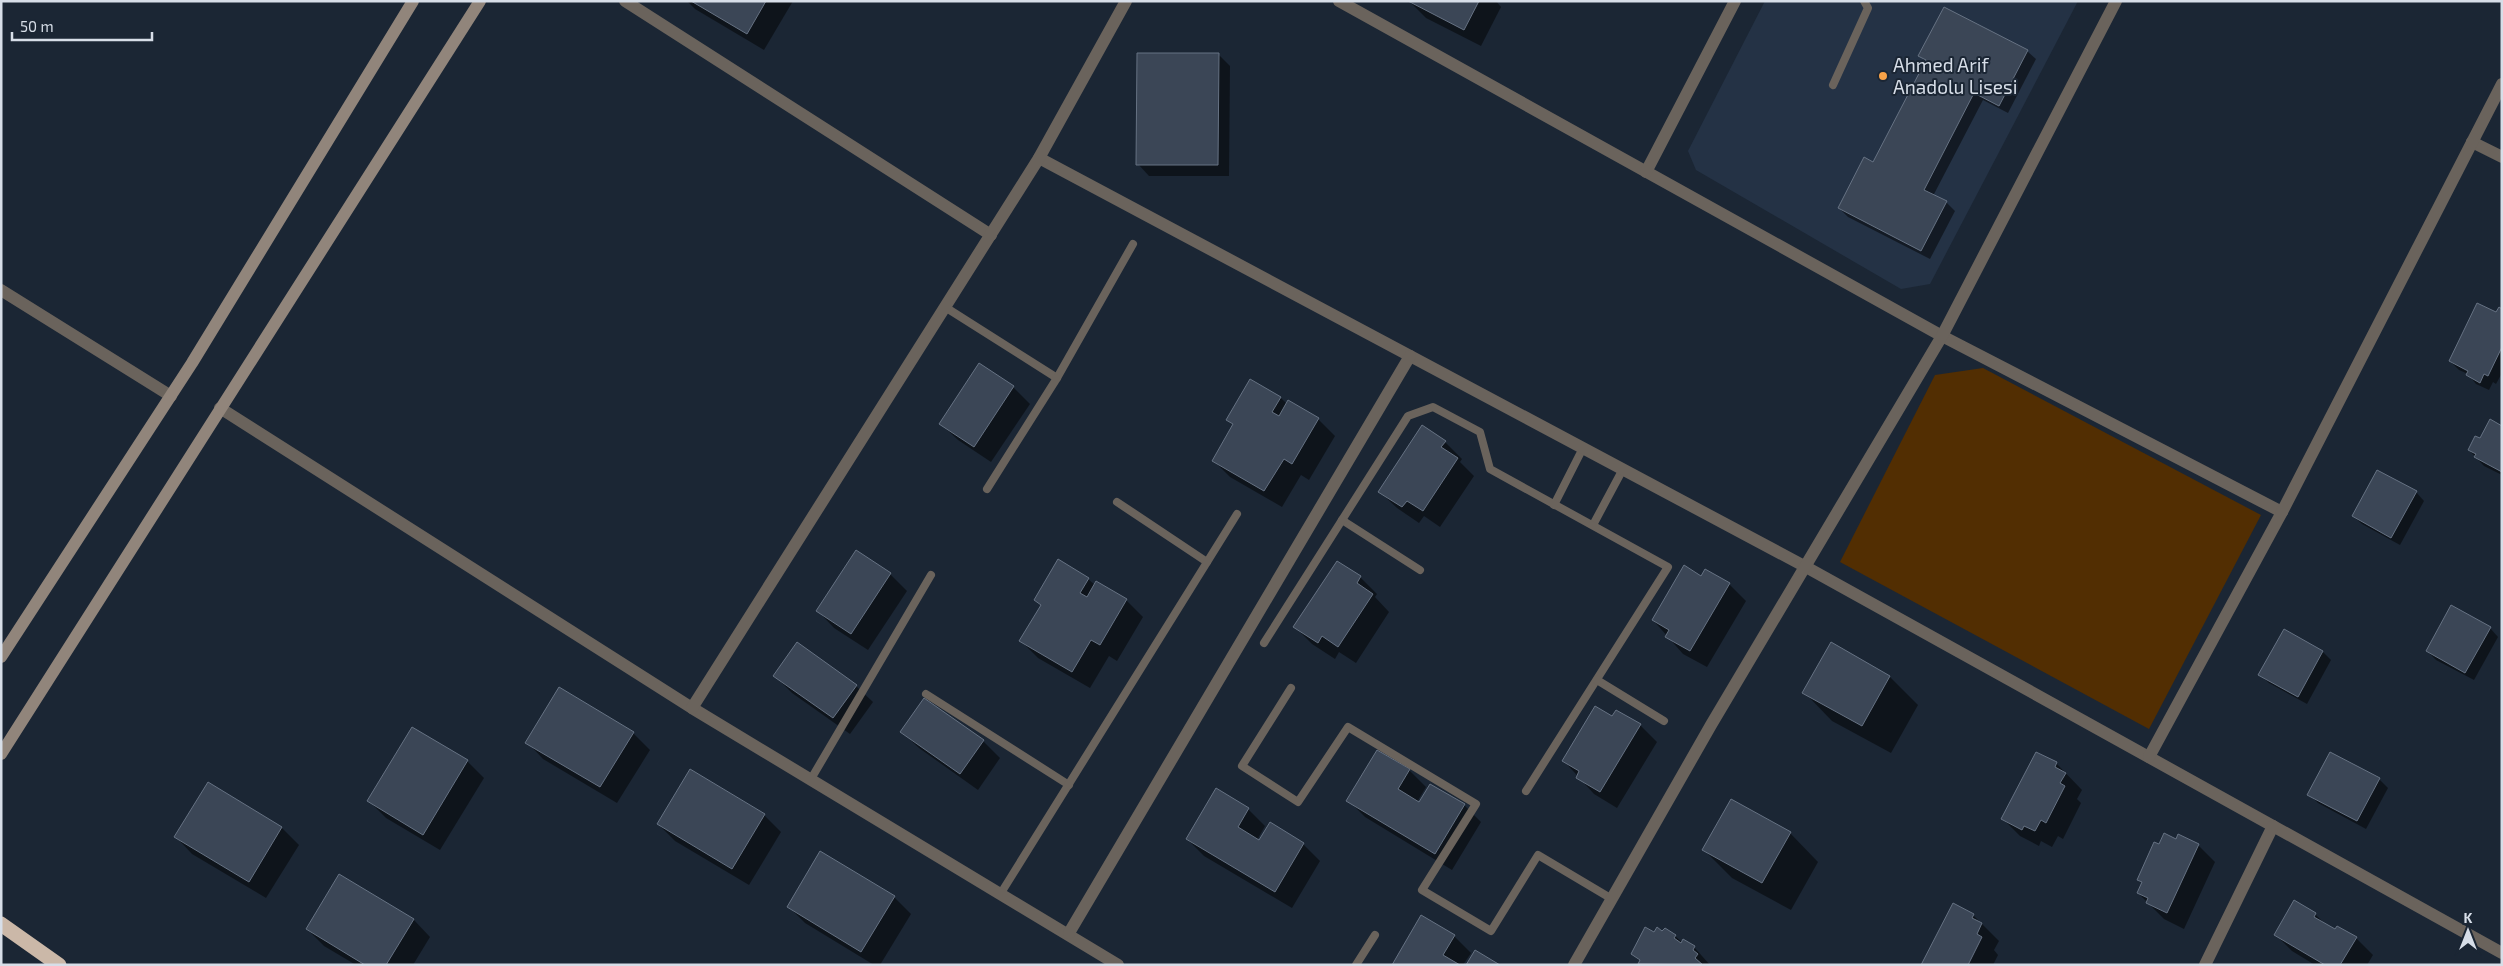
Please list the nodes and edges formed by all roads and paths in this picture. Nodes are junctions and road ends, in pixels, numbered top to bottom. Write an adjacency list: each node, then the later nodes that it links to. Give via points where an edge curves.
1 (413, 1): 22 (main road)
2 (480, 1): 23 (main road)
3 (625, 1): 15 (street)
4 (1126, 1): 13 (street)
5 (1339, 1): 14 (street)
6 (1735, 1): 14 (street)
7 (1864, 1): 10 (lane, via 1868,8)
8 (2116, 1): 19 (street)
9 (2502, 84): 11 (street)
10 (1832, 85)
11 (2472, 142): 12 (street); 29 (street)
12 (2502, 157)
13 (1040, 158): 15 (street); 20 (street)
14 (1646, 172): 19 (street)
15 (991, 235): 18 (street)
16 (1133, 244): 21 (lane)
17 (1, 290): 22 (street)
18 (945, 308): 21 (lane); 42 (street)
19 (1942, 336): 29 (street); 34 (street)
20 (1410, 356): 24 (street); 53 (street)
21 (1057, 378): 26 (lane)
22 (171, 396): 38 (main road)
23 (220, 408): 42 (street); 44 (main road)
24 (1583, 448): 25 (street); 28 (lane)
25 (1623, 469): 32 (lane); 34 (street)
26 (987, 489)
27 (1117, 502): 33 (lane)
28 (1554, 505): 31 (lane, via 1490,469 1480,432 1433,407 1408,416); 32 (lane)
29 (2282, 512): 45 (street)
30 (1236, 514): 33 (lane)
31 (1342, 520): 35 (lane); 37 (lane)
32 (1593, 526): 39 (lane, via 1668,567)
33 (1207, 562): 47 (lane)
34 (1806, 567): 45 (street); 51 (street)
35 (1420, 570)
36 (931, 575): 46 (lane)
37 (1264, 643)
38 (1, 657)
39 (1596, 680): 43 (lane); 48 (lane)
40 (1291, 688): 51 (lane, via 1242,766 1298,802 1348,727 1476,804 1422,890 1491,931 1538,856)
41 (926, 694): 47 (lane)
42 (692, 708): 46 (street)
43 (1664, 721)
44 (1, 754)
45 (2149, 757): 49 (street)
46 (811, 779): 50 (street)
47 (1069, 785): 50 (lane)
48 (1526, 791)
49 (2273, 826): 55 (street); 60 (street)
50 (1001, 893): 53 (street)
51 (1612, 898): 59 (street)
52 (1, 924): 56 (highway)
53 (1069, 934): 57 (street)
54 (1375, 935): 58 (lane)
55 (2502, 953)
56 (59, 965)
57 (1118, 965)
58 (1356, 965)
59 (1574, 965)
60 (2205, 965)

